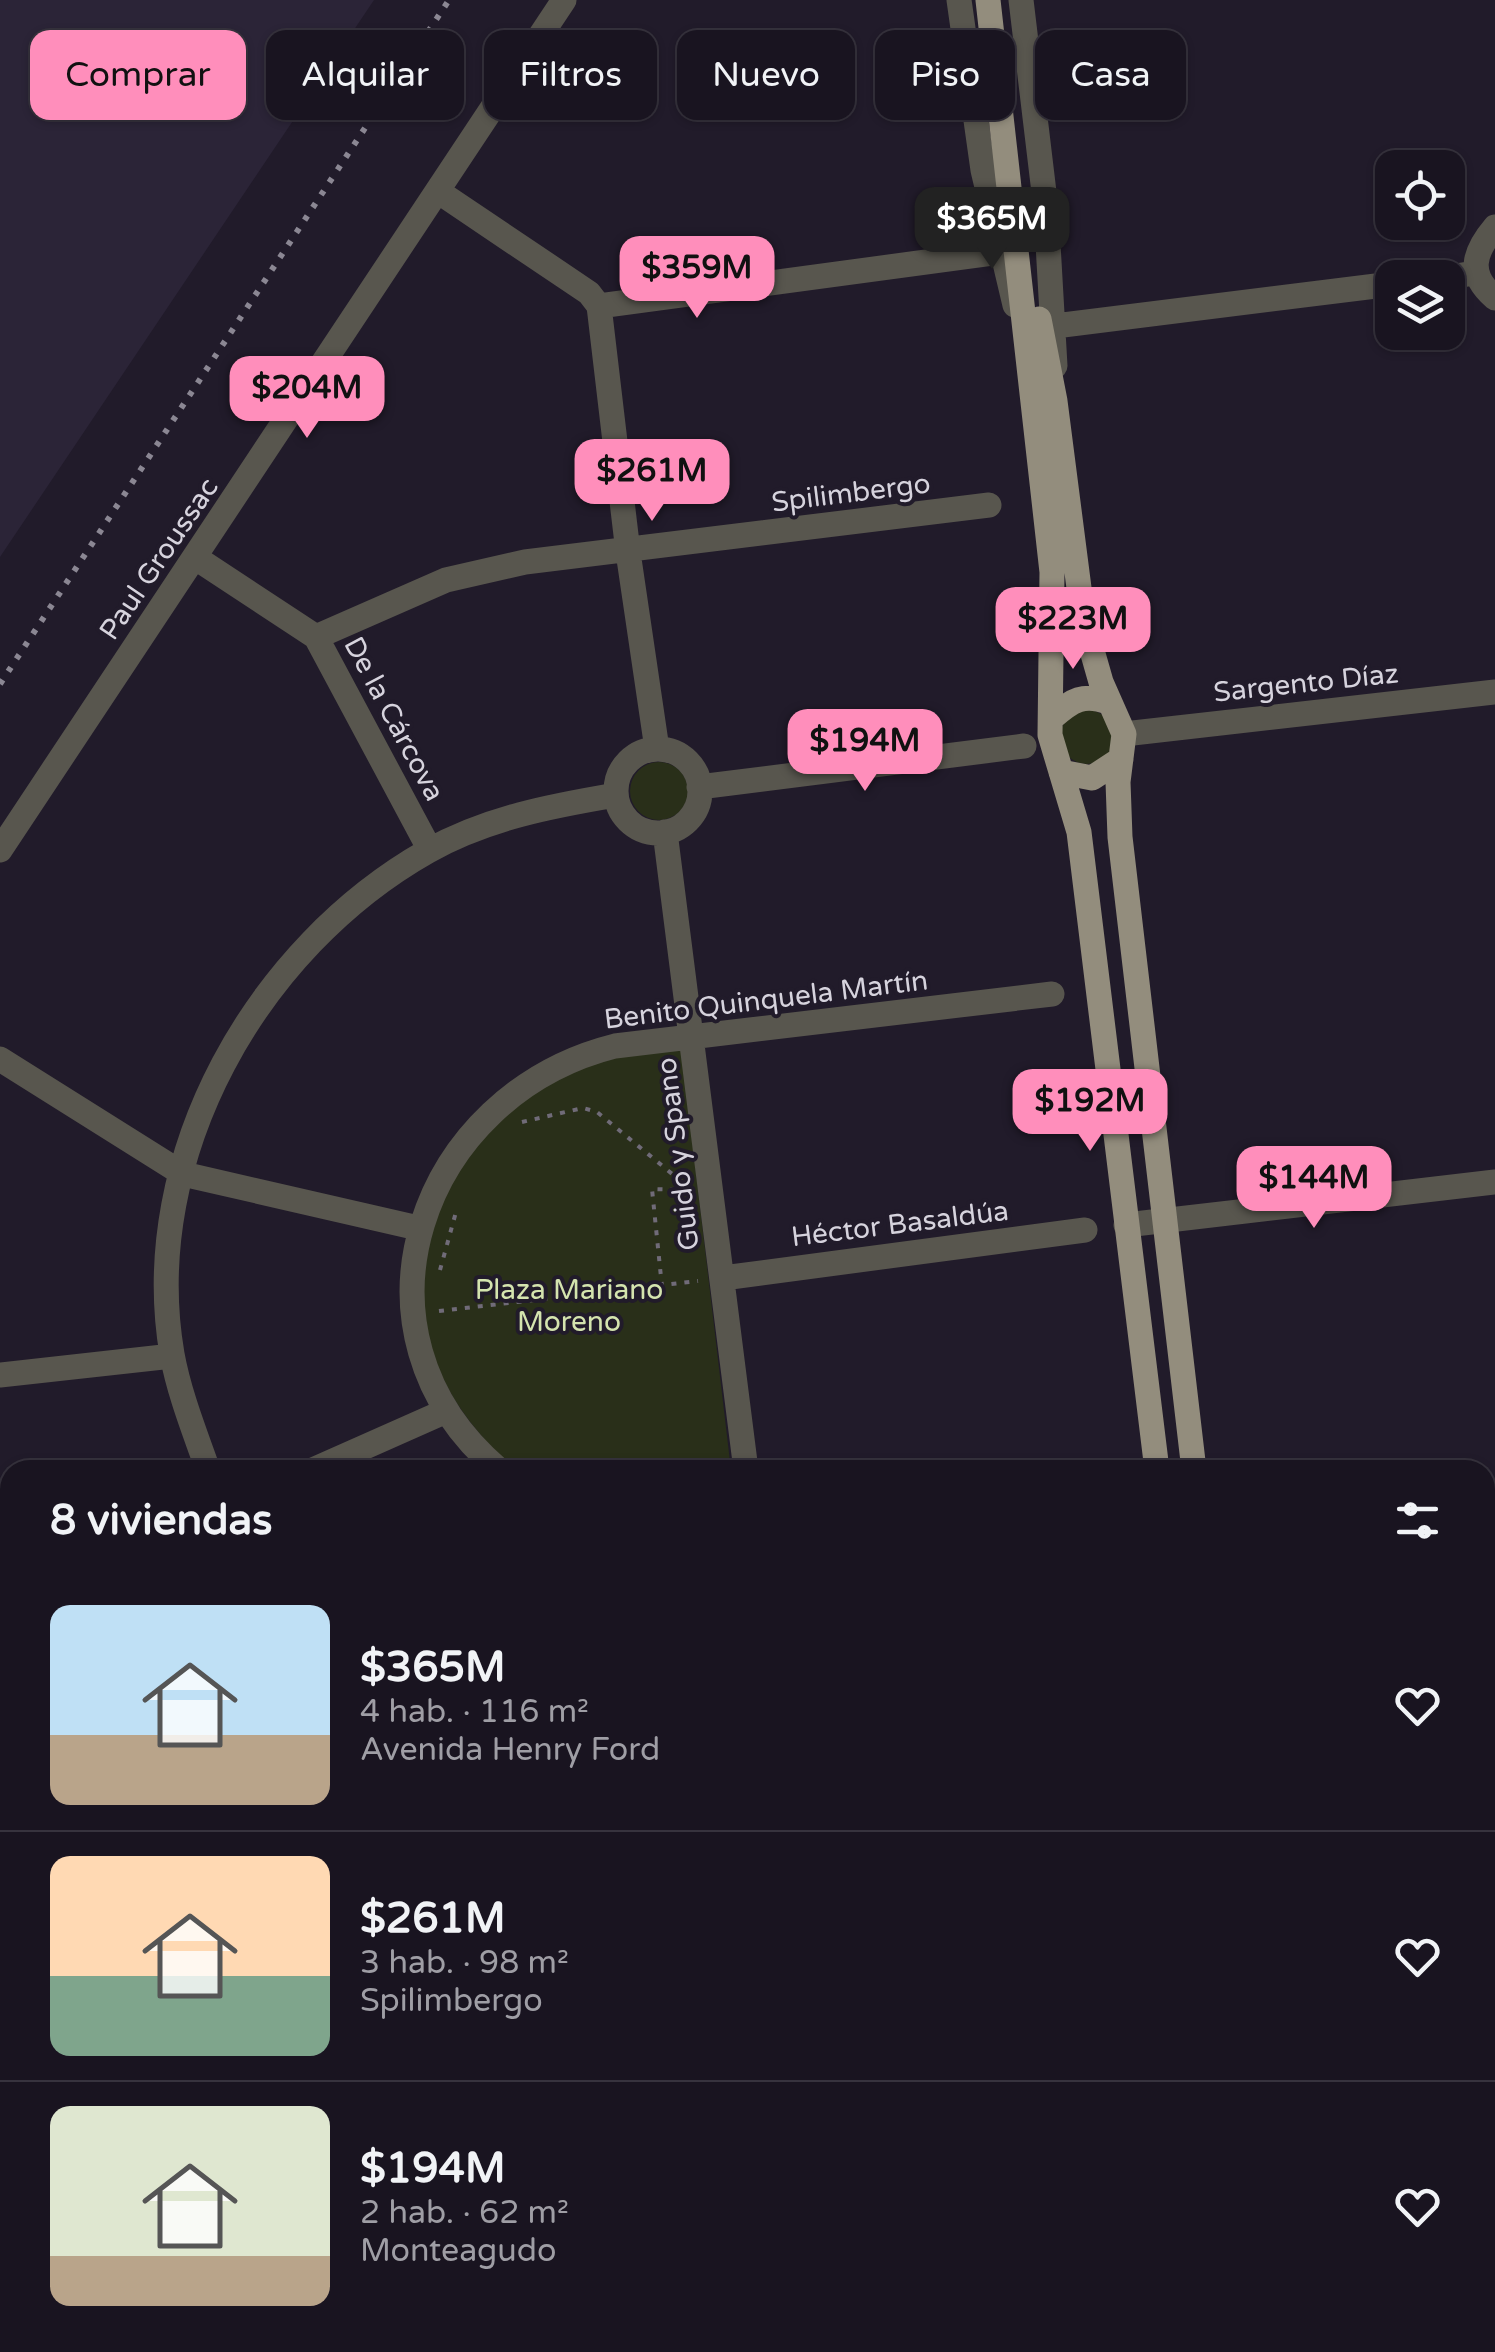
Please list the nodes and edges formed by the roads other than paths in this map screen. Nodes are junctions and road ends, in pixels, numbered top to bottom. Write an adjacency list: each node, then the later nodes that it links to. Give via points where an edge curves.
1 (564, 0): 5 (street, Paul Groussac)
2 (959, 0): 8 (street)
3 (988, 0): 6 (main road)
4 (1021, 0): 14 (street)
5 (440, 192): 13 (street); 19 (street, Paul Groussac)
6 (1012, 192): 15 (main road); 16 (main road)
7 (1495, 227): 9 (street, via 1476,252)
8 (1000, 252): 13 (street); 15 (street)
9 (1475, 273): 10 (street); 12 (street)
10 (1465, 275)
11 (1375, 286): 14 (street)
12 (1495, 298)
13 (600, 306): 18 (street)
14 (1055, 326): 16 (street)
15 (1027, 347): 23 (main road, via 1052,572)
16 (1055, 401): 22 (main road, via 1074,574)
17 (989, 505): 18 (street, Spilimbergo)
18 (628, 552): 20 (street, Spilimbergo, via 525,562 446,580); 26 (street)
19 (196, 558): 20 (street, De la Cárcova); 31 (street, Paul Groussac)
20 (316, 637): 32 (street, De la Cárcova)
21 (1495, 692): 25 (street, Sargento Díaz)
22 (1108, 702): 23 (main road, via 1090,696 1071,700); 25 (main road, via 1120,717)
23 (1053, 716): 27 (main road, via 1050,735)
24 (1024, 746): 28 (street)
25 (1122, 747): 27 (main road, via 1092,778); 38 (main road, via 1120,837)
26 (657, 748): 28 (street, via 684,757); 29 (street, via 622,768)
27 (1061, 772): 39 (main road, via 1080,832)
28 (699, 787): 30 (street, via 689,820)
29 (616, 795): 30 (street, via 627,820); 32 (street, via 521,813)
30 (665, 832): 34 (street, Guido y Spano)
31 (0, 850)
32 (430, 850): 36 (street, via 329,922 268,990 214,1082)
33 (1052, 994): 34 (street, Benito Quinquela Martín)
34 (695, 1039): 40 (street, Benito Quinquela Martín, via 615,1046 546,1070 473,1134); 42 (street, Guido y Spano, via 701,1190)
35 (0, 1059): 36 (street)
36 (183, 1174): 40 (street); 43 (street, via 168,1278)
37 (1495, 1182): 38 (street)
38 (1165, 1220): 39 (street); 51 (main road)
39 (1126, 1226): 50 (main road)
40 (418, 1228): 45 (street, Benito Quinquela Martín, via 424,1313 419,1347)
41 (1084, 1230): 42 (street, Héctor Basaldúa)
42 (723, 1278): 49 (street, Guido y Spano)
43 (172, 1356): 44 (street); 46 (street)
44 (0, 1375)
45 (446, 1411): 47 (street); 48 (street, Benito Quinquela Martín)
46 (205, 1460)
47 (336, 1460)
48 (490, 1460)
49 (745, 1460)
50 (1157, 1460)
51 (1193, 1460)

